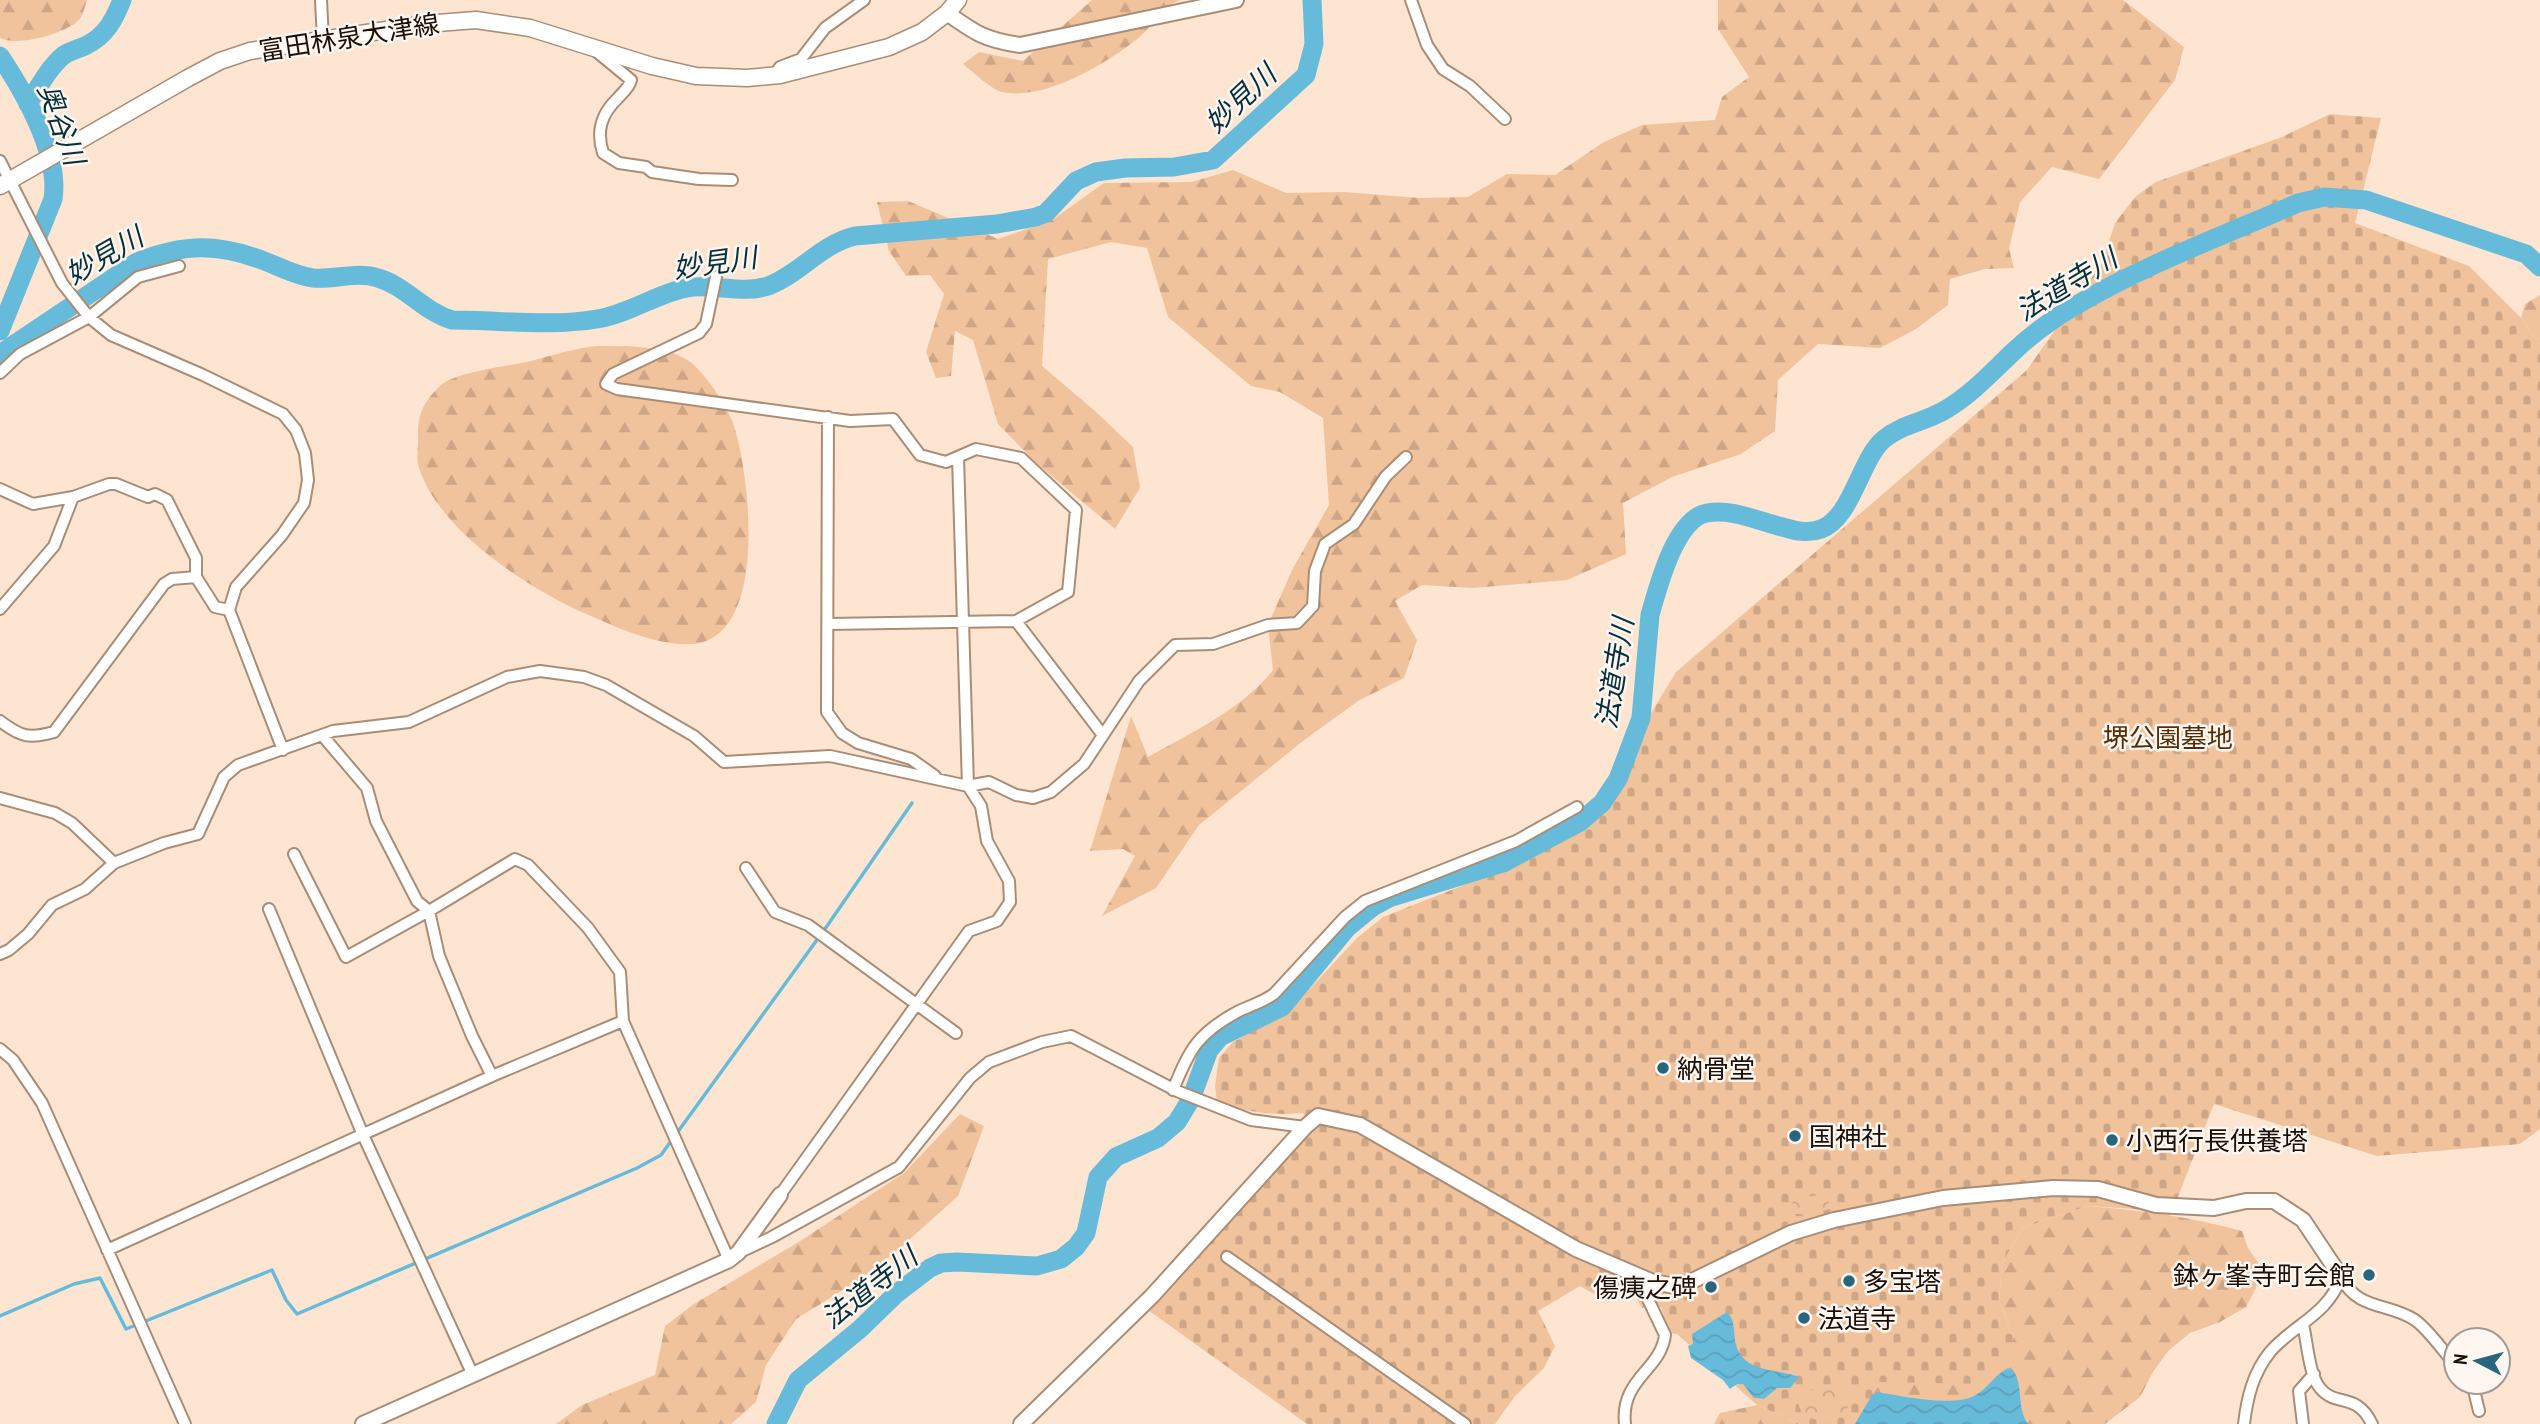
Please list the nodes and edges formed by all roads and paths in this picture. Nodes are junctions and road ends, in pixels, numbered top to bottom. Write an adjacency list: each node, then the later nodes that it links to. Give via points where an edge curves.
1 (321, 0): 7 (street)
2 (864, 0): 9 (street, via 825,28 801,59 780,67)
3 (958, 0): 6 (main road, 富田林泉大津線)
4 (1236, 0): 6 (street, via 1020,45 976,34)
5 (1411, 0): 10 (street, via 1427,45 1443,69)
6 (947, 13): 9 (main road, 富田林泉大津線, via 922,32 889,47)
7 (323, 40): 8 (main road, 富田林泉大津線, via 476,20 530,28); 13 (main road, 富田林泉大津線, via 250,51 220,61)
8 (593, 48): 9 (main road, 富田林泉大津線, via 696,76); 12 (street, via 631,80 603,118 599,129 603,153 619,163 652,172)
9 (774, 76)
10 (1506, 119)
11 (0, 161): 13 (street)
12 (732, 180)
13 (5, 183): 16 (street, via 62,283)
14 (179, 266): 16 (street, via 138,277)
15 (716, 276): 18 (street, via 706,324 699,333 613,374 606,384)
16 (89, 317): 17 (street, via 20,354); 25 (street, via 111,335 283,414 296,430 308,480 304,503 236,587)
17 (0, 373)
18 (828, 417): 19 (street, via 893,419 920,455 946,463); 28 (street)
19 (958, 457): 26 (street, via 976,449 1021,458 1076,510 1068,592); 27 (street)
20 (1406, 457): 30 (street, via 1386,476 1354,524 1325,544 1315,571 1313,606 1297,623 1268,625 1213,643 1175,645 1139,681)
21 (0, 489): 22 (street, via 33,504)
22 (73, 497): 23 (street, via 116,484 148,498 155,494 167,500 196,558); 24 (street, via 54,546)
23 (196, 577): 25 (street, via 215,607); 29 (street, via 164,584 54,732 33,737 15,733)
24 (0, 609)
25 (229, 610): 32 (street)
26 (1016, 621): 27 (street); 30 (street)
27 (964, 622): 28 (street); 34 (street)
28 (828, 624): 33 (street, via 827,712 842,733 911,760)
29 (0, 721)
30 (1102, 734): 34 (street, via 1084,764 1052,792 1033,798 989,782)
31 (322, 735): 32 (street); 33 (street, via 409,722 507,677 540,671 606,685 694,736 724,762 830,756); 41 (street, via 366,788 376,821 417,901)
32 (283, 750): 38 (street, via 238,765 224,778 198,834)
33 (940, 780): 34 (street)
34 (968, 786): 43 (street, via 981,806 987,841 1009,881 1010,902 997,921 969,931)
35 (0, 798): 38 (street, via 55,813)
36 (1577, 807): 48 (street, via 1516,841 1365,901 1274,994 1203,1034 1187,1055)
37 (294, 854): 41 (street, via 346,957)
38 (114, 863): 42 (street, via 85,889 52,905 28,934)
39 (746, 868): 43 (street, via 775,912 808,925)
40 (269, 909): 50 (street)
41 (429, 912): 44 (street, via 515,859 528,865 588,928 620,972); 47 (street, via 439,956)
42 (0, 954)
43 (917, 1004): 45 (street); 51 (street)
44 (623, 1021): 47 (street); 53 (street)
45 (956, 1033)
46 (0, 1049): 52 (street, via 13,1060 42,1103)
47 (492, 1076): 50 (street)
48 (1175, 1091): 49 (street, via 1251,1120); 53 (street, via 1071,1036 1042,1042 989,1062 970,1078 899,1167)
49 (1305, 1127): 55 (street, via 1318,1116 1360,1125 1576,1249); 66 (street, via 1152,1296)
50 (363, 1135): 52 (street); 59 (street)
51 (780, 1195): 53 (street)
52 (107, 1250): 64 (street)
53 (734, 1256): 59 (street)
54 (1227, 1257): 67 (street)
55 (1637, 1276): 56 (street, via 1675,1286 1791,1233 1834,1220 1943,1198 2053,1188 2098,1189 2156,1205 2214,1208 2274,1201 2303,1220); 68 (street, via 1665,1335 1658,1354 1629,1393)
56 (2341, 1277): 57 (street, via 2335,1294); 58 (street, via 2363,1301 2416,1321)
57 (2304, 1324): 60 (street); 69 (street, via 2259,1367)
58 (2442, 1350)
59 (472, 1373): 65 (street)
60 (2314, 1374): 62 (street); 72 (street, via 2320,1389 2357,1403)
61 (2474, 1396): 63 (street)
62 (2298, 1399): 70 (street); 71 (street)
63 (2479, 1411)
64 (185, 1424)
65 (363, 1424)
66 (1021, 1424)
67 (1465, 1424)
68 (1625, 1424)
69 (2244, 1424)
70 (2296, 1424)
71 (2303, 1424)
72 (2372, 1424)

